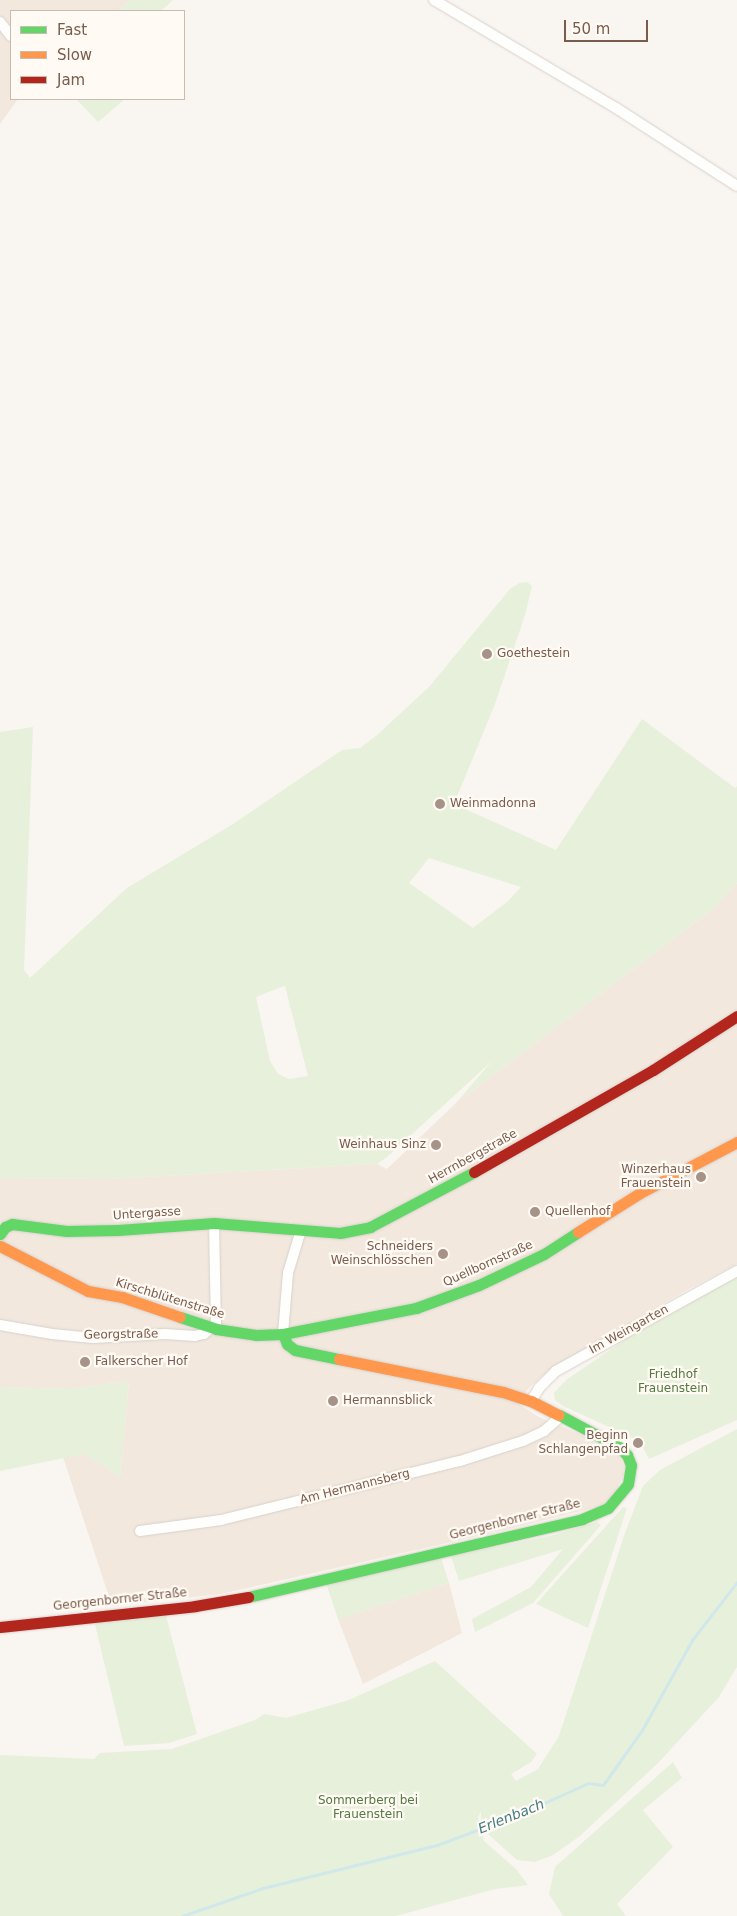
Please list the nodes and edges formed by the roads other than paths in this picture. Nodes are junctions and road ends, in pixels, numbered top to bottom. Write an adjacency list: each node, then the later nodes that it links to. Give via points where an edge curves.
1 (434, 0): 4 (street, via 616,108)
2 (0, 22): 3 (street)
3 (6, 35)
4 (737, 186)
5 (737, 1016): 8 (main road, Herrnbergstraße, via 637,1079 419,1203 370,1227 340,1233)
6 (737, 1142): 14 (main road, Quellbornstraße, via 640,1192 544,1254 479,1285 408,1310)
7 (214, 1223): 8 (main road, Untergasse); 9 (main road, Untergasse, via 110,1230 67,1230 12,1224); 13 (street)
8 (301, 1230): 14 (street, via 288,1273)
9 (0, 1234)
10 (0, 1246): 13 (main road, Kirschblütenstraße, via 88,1291 122,1297)
11 (737, 1270): 15 (street, Im Weingarten, via 556,1371)
12 (0, 1325): 13 (street, Georgstraße, via 94,1338 165,1334 195,1336)
13 (213, 1329): 14 (main road, Kirschblütenstraße, via 256,1335)
14 (283, 1334): 15 (main road, Georgenborner Straße, via 287,1344 295,1350 503,1392)
15 (531, 1401): 16 (main road, Georgenborner Straße)
16 (560, 1417): 17 (street, Am Hermannsberg, via 544,1431 523,1441 460,1461 221,1520); 18 (main road, Georgenborner Straße, via 619,1447 629,1460 631,1470 624,1490 608,1508 591,1516 236,1599)
17 (140, 1531)
18 (0, 1627)

